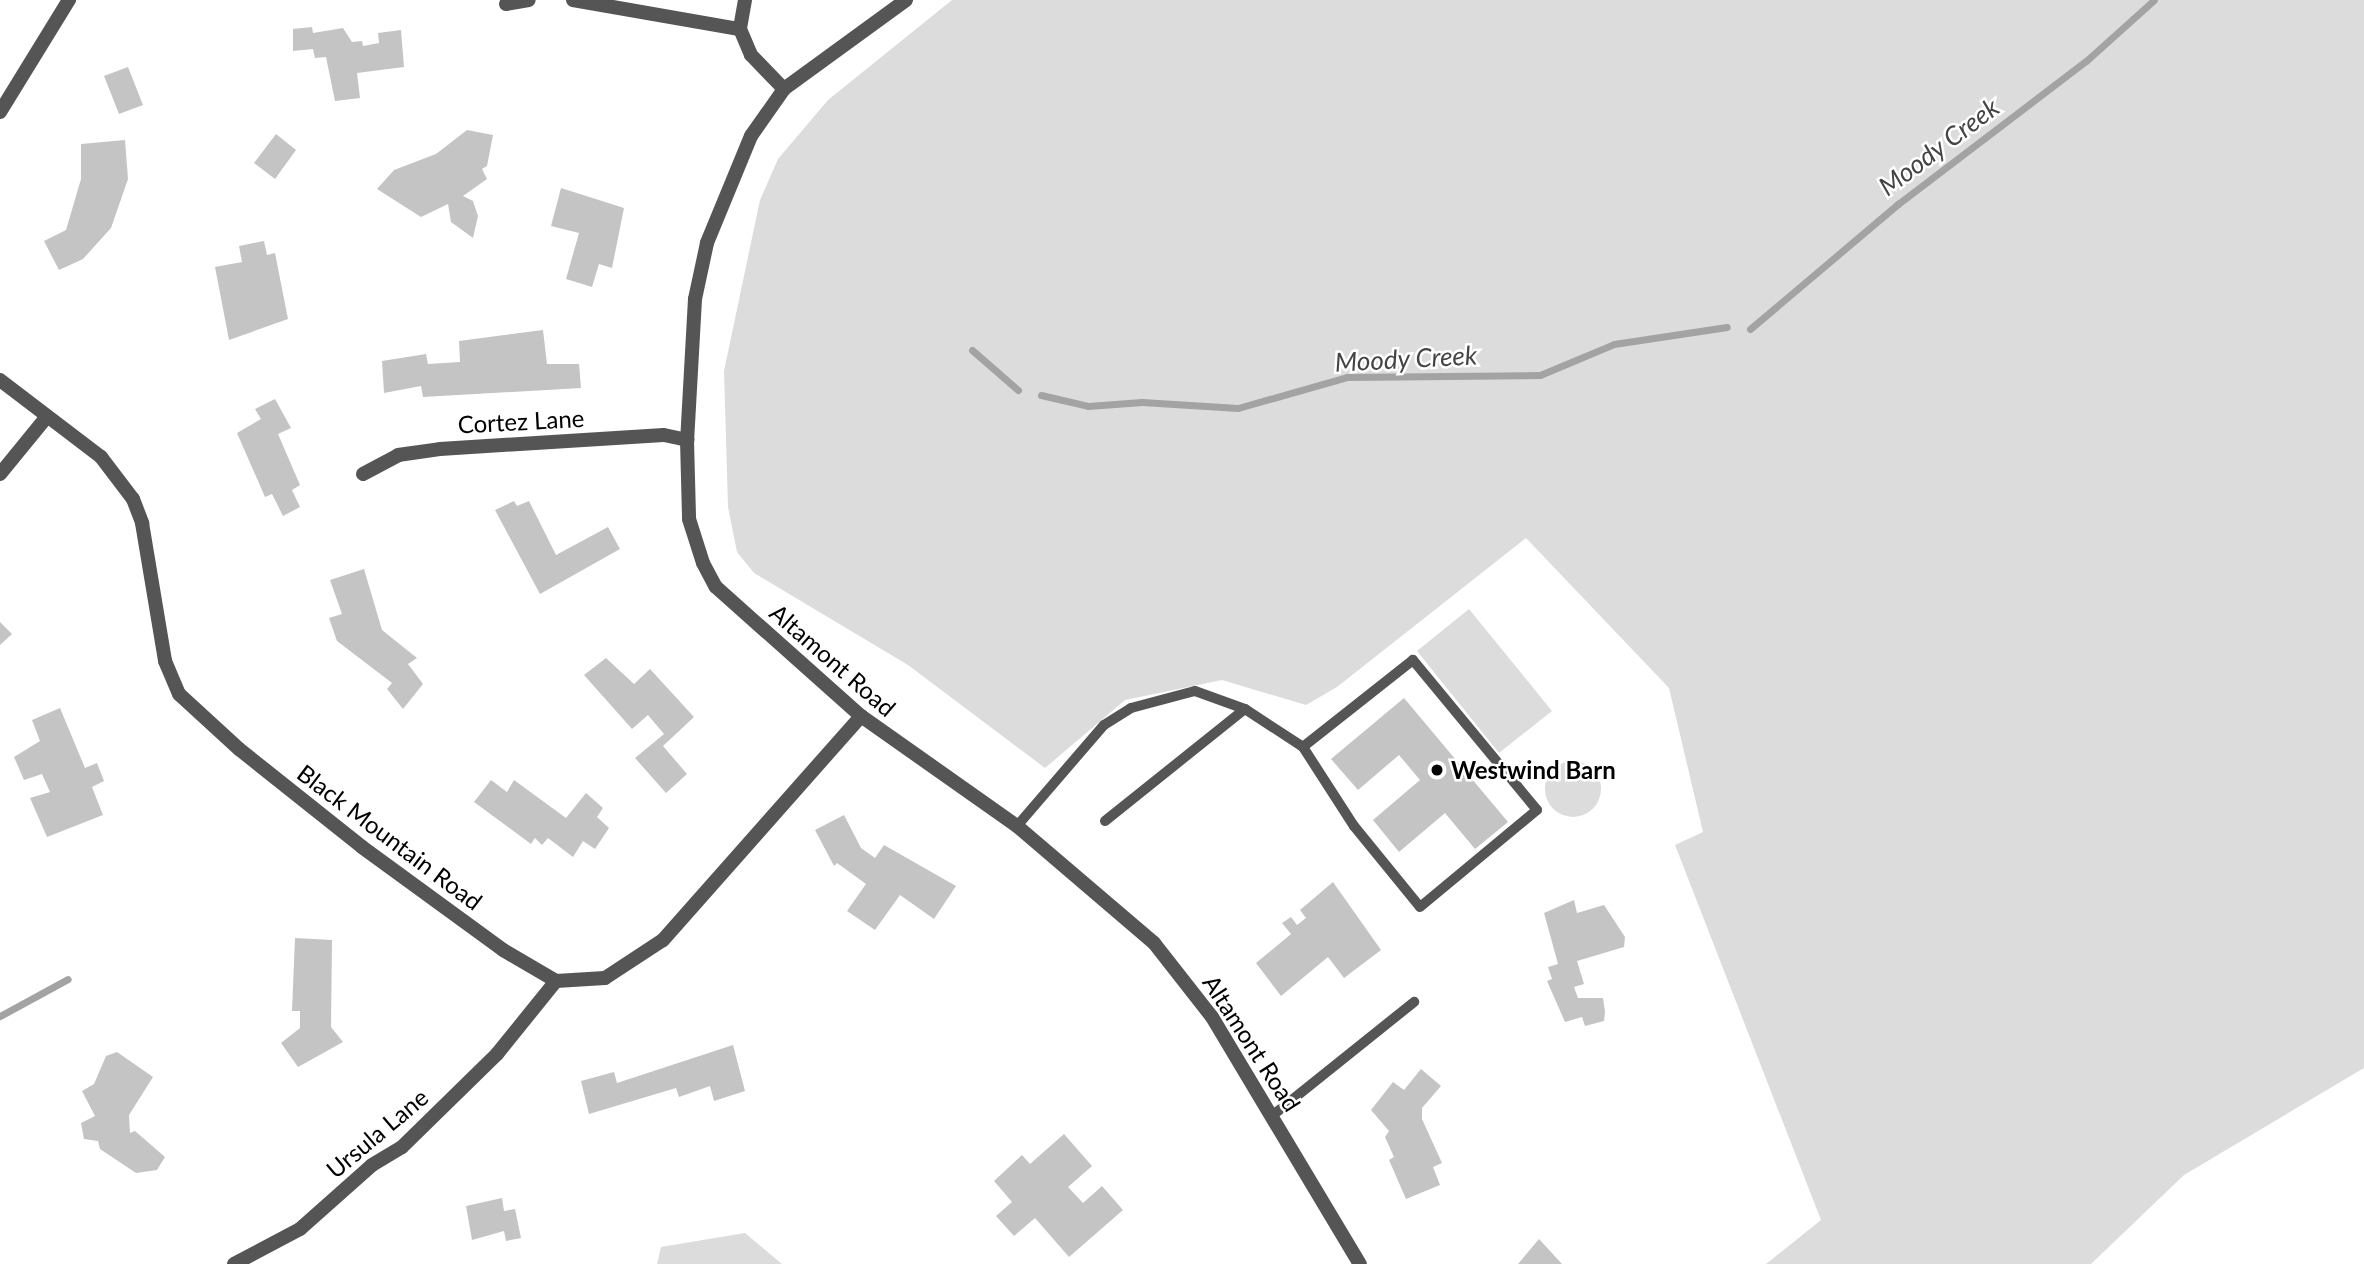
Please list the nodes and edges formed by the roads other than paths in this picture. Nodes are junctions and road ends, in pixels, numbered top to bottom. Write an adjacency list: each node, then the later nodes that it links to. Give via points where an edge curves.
1 (69, 0): 9 (street)
2 (529, 0): 6 (street)
3 (573, 0): 7 (street)
4 (744, 0): 7 (street)
5 (906, 0): 8 (street, Altamont Road)
6 (506, 4)
7 (740, 29): 8 (street, via 751,55)
8 (784, 89): 12 (street, Altamont Road, via 751,136 707,243 695,299)
9 (0, 112)
10 (0, 380): 11 (street, Black Mountain Road)
11 (45, 419): 13 (street); 20 (street, Black Mountain Road, via 101,457 133,499 142,523 165,661 179,694 248,757 362,847 503,950)
12 (687, 440): 14 (street, Cortez Lane, via 664,435 440,449 398,454); 16 (street, Altamont Road, via 689,519 716,587)
13 (0, 474)
14 (363, 474)
15 (1245, 709): 17 (lane); 18 (lane); 19 (lane, via 1195,691 1130,708 1104,724)
16 (861, 716): 19 (street, Altamont Road); 20 (street, via 663,940 605,978)
17 (1303, 747): 17 (lane, via 1354,825 1420,907 1536,810 1413,660)
18 (1105, 821)
19 (1017, 826): 22 (street, Altamont Road, via 1154,943 1212,1017)
20 (556, 981): 23 (street, Ursula Lane, via 497,1054 402,1147 372,1164 299,1229)
21 (1414, 1002): 22 (lane)
22 (1273, 1115): 24 (street, Altamont Road)
23 (234, 1264)
24 (1360, 1264)

